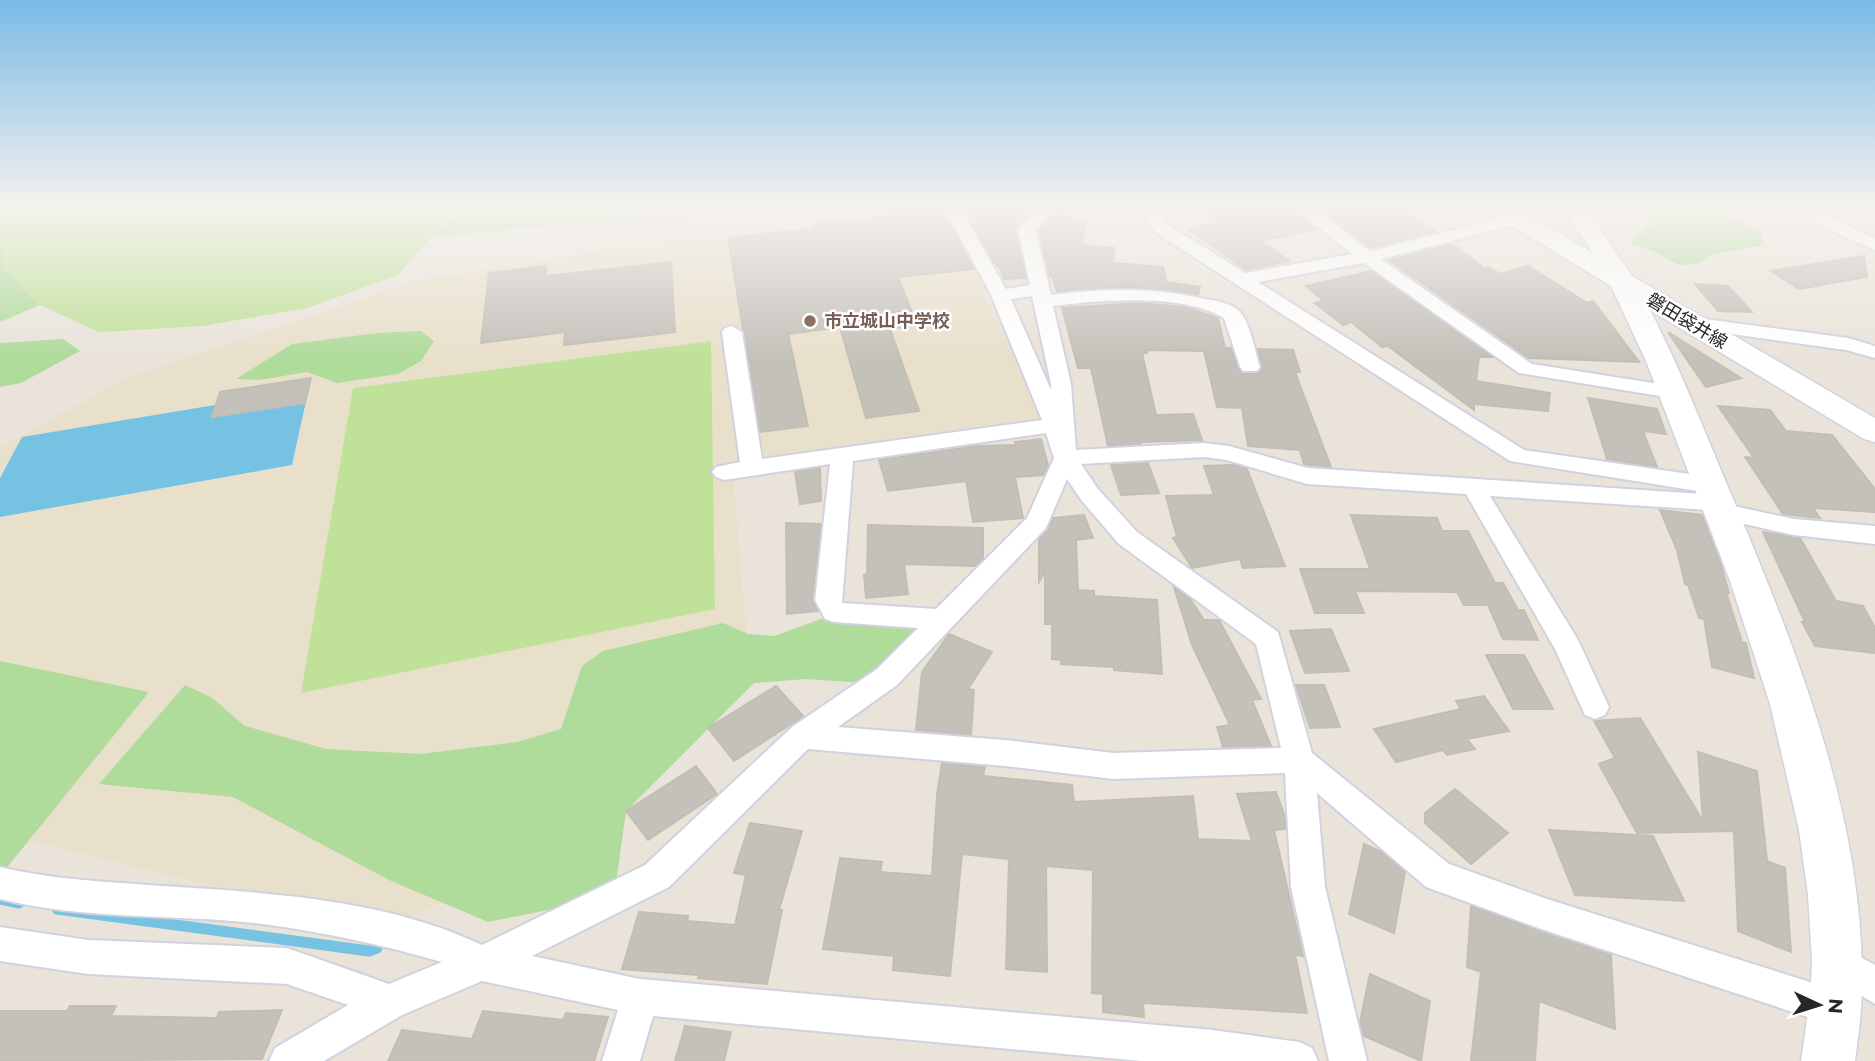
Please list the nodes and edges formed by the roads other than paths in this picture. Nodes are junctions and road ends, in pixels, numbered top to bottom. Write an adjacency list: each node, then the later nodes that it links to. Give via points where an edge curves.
1 (980, 259): 10 (street)
2 (1034, 259): 11 (street)
3 (1207, 259): 8 (street)
4 (1359, 259): 8 (street)
5 (1369, 259): 16 (street, via 1526,369)
6 (1583, 259): 9 (street, 磐田袋井線)
7 (1609, 259): 9 (street)
8 (1239, 280): 24 (street, via 1518,456)
9 (1625, 284): 12 (street, 磐田袋井線); 16 (street)
10 (1000, 295): 11 (street); 17 (street)
11 (1043, 295): 15 (street, via 1119,294 1227,310 1233,315); 20 (street, via 1061,384)
12 (1689, 323): 14 (street, via 1848,344); 18 (street, 磐田袋井線)
13 (732, 332): 21 (street)
14 (1875, 352)
15 (1250, 367)
16 (1672, 391): 24 (street)
17 (1055, 425): 19 (street); 20 (street)
18 (1875, 432)
19 (842, 456): 21 (street); 26 (street, via 828,600 834,612)
20 (1065, 458): 23 (street, via 1204,450 1307,476); 26 (street, via 1037,522); 29 (street, via 1128,538 1268,639)
21 (752, 468): 22 (street)
22 (724, 472)
23 (1472, 485): 24 (street); 27 (street, via 1567,647)
24 (1716, 499): 25 (street, via 1794,527); 32 (street, via 1791,699 1825,845)
25 (1875, 535)
26 (944, 620): 28 (street, via 887,677)
27 (1595, 707)
28 (802, 736): 29 (street, via 1113,766); 33 (street, via 657,876)
29 (1299, 760): 37 (street, via 1438,876); 42 (street, via 1308,887)
30 (0, 883): 33 (street, via 41,893 269,909 383,929 449,947)
31 (0, 944): 36 (street, via 88,957 287,966)
32 (1837, 961): 34 (street); 37 (street)
33 (482, 963): 35 (street); 36 (street)
34 (1875, 986)
35 (640, 997): 38 (street); 40 (street)
36 (389, 1002): 39 (street)
37 (1835, 1008): 43 (street)
38 (1213, 1055): 41 (street)
39 (288, 1061)
40 (621, 1061)
41 (1299, 1061)
42 (1348, 1061)
43 (1828, 1061)

